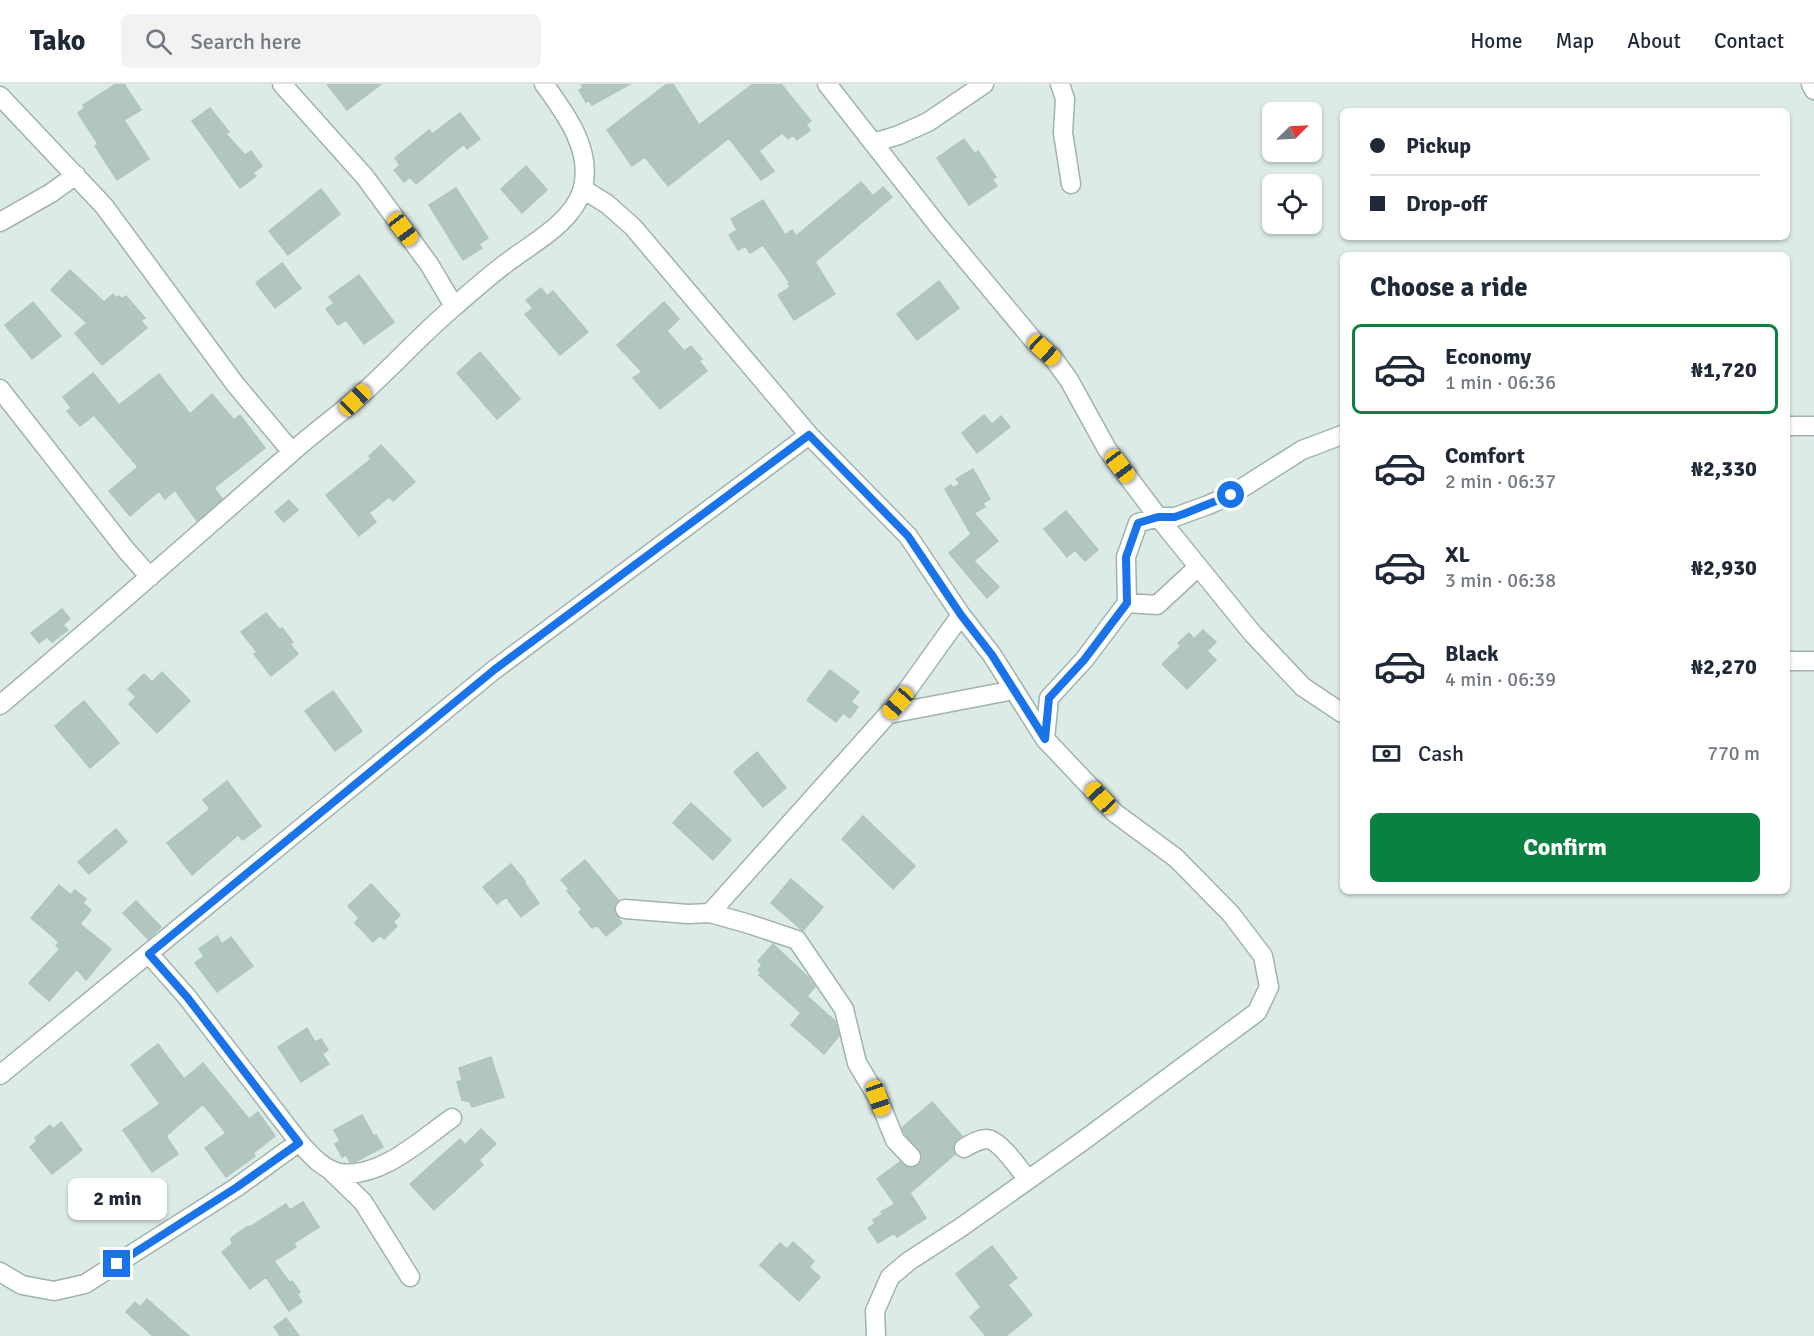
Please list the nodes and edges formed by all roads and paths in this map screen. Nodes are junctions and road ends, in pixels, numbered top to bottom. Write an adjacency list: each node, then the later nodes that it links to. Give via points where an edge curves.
1 (282, 84): 14 (street, via 365,177 429,264)
2 (544, 84): 12 (street, via 584,150)
3 (827, 84): 9 (street)
4 (984, 84): 9 (street, via 928,122)
5 (1060, 84): 11 (street, via 1065,99 1063,133)
6 (1811, 84): 7 (street)
7 (1814, 90)
8 (0, 96): 10 (street)
9 (873, 143): 21 (street, via 1034,341 1053,358 1107,449)
10 (76, 175): 13 (street); 20 (street, via 104,206 235,384)
11 (1071, 184)
12 (583, 189): 14 (street, via 562,222); 18 (street, via 633,227)
13 (0, 222)
14 (454, 306): 20 (street, via 355,400)
15 (0, 389): 23 (street)
16 (1790, 426): 17 (street)
17 (1814, 426)
18 (809, 435): 25 (street, via 908,536); 35 (street, via 494,670)
19 (1340, 436): 21 (street, via 1302,450 1231,495 1175,517)
20 (292, 452): 23 (street)
21 (1158, 517): 22 (street); 24 (street, via 1138,523 1126,557)
22 (1198, 567): 24 (street, via 1157,604); 30 (street, via 1303,687)
23 (150, 577): 29 (street)
24 (1127, 603): 32 (street, via 1049,698)
25 (961, 615): 28 (street); 31 (street)
26 (1790, 660): 27 (street)
27 (1814, 661)
28 (1014, 690): 31 (street); 32 (street)
29 (0, 705)
30 (1340, 712)
31 (888, 714): 34 (street)
32 (1045, 739): 42 (street, via 1115,813 1176,858 1231,914 1263,956 1269,987 1257,1011)
33 (625, 909): 34 (street)
34 (710, 913): 40 (street, via 797,940 844,1009 858,1063 895,1140)
35 (149, 954): 36 (street); 38 (street, via 187,997)
36 (0, 1075)
37 (452, 1118): 41 (street, via 389,1163 364,1172 339,1173)
38 (299, 1143): 41 (street); 43 (street, via 85,1284 54,1291 22,1285)
39 (964, 1148): 42 (street, via 988,1139 997,1143)
40 (911, 1157)
41 (328, 1168): 44 (street, via 363,1202)
42 (1028, 1180): 45 (street, via 891,1277 874,1311)
43 (0, 1272)
44 (410, 1277)
45 (876, 1336)

